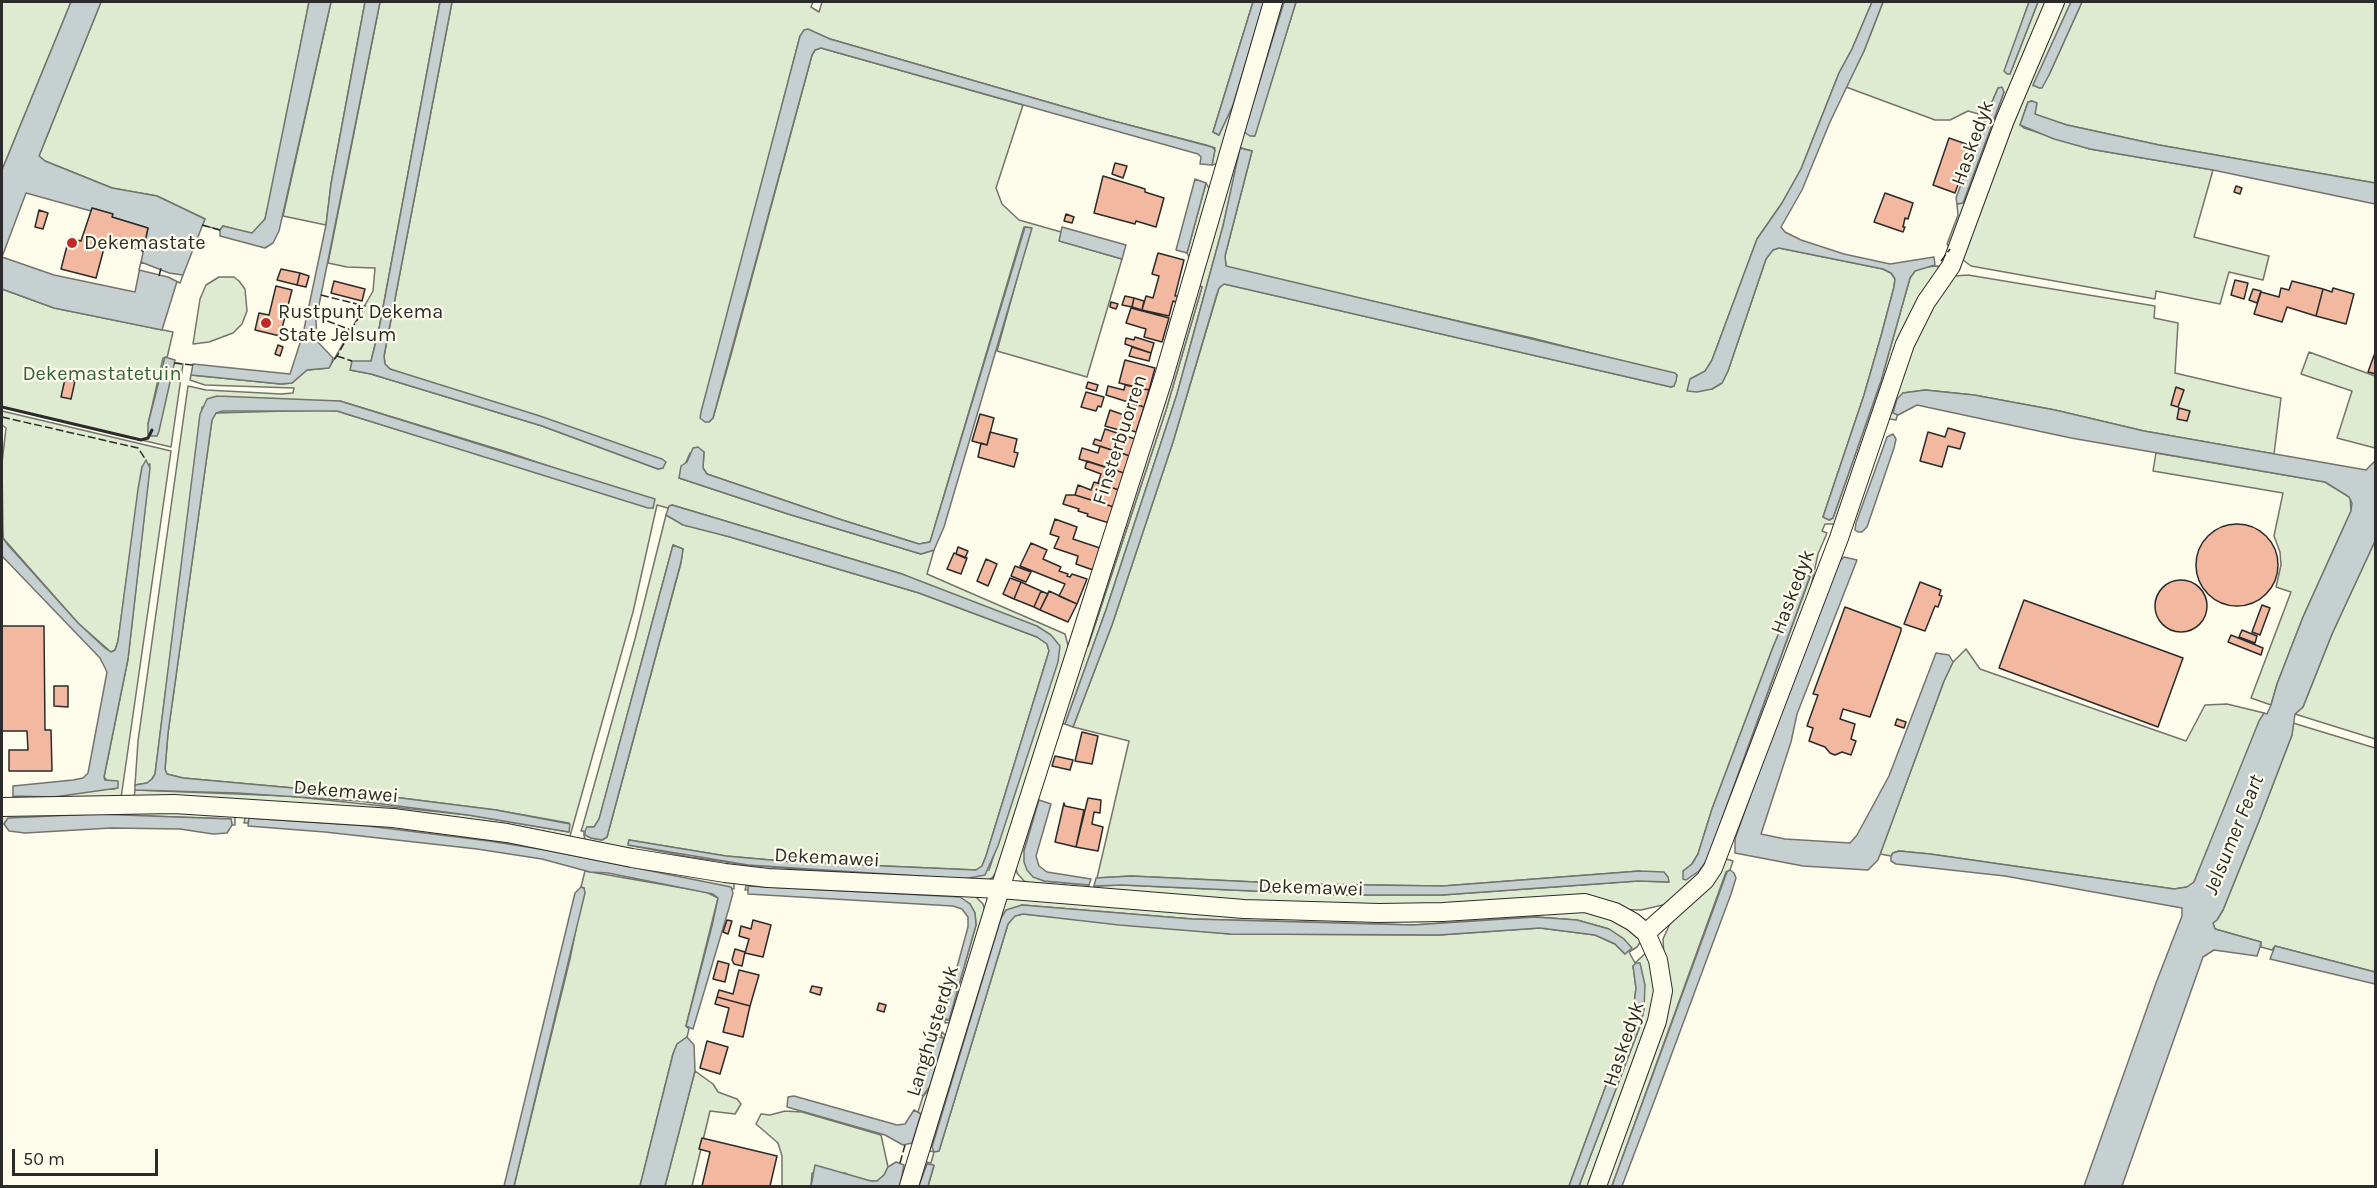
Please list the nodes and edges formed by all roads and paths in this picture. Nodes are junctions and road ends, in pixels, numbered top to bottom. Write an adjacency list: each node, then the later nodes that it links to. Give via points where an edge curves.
1 (1273, 2): 4 (street, Finsterbuorren, via 1164,376)
2 (2055, 2): 5 (street, Haskedyk, via 2009,110 1951,266 1926,302 1905,344 1839,538 1713,868 1705,880)
3 (2, 807): 4 (street, Dekemawei, via 174,804 393,818 507,833 725,873)
4 (1000, 889): 5 (street, Dekemawei, via 1168,904 1330,912 1443,912 1585,903 1615,912); 6 (street, Langhústerdyk)
5 (1646, 933): 7 (street, Haskedyk, via 1662,977 1662,1006)
6 (909, 1186)
7 (1597, 1186)

